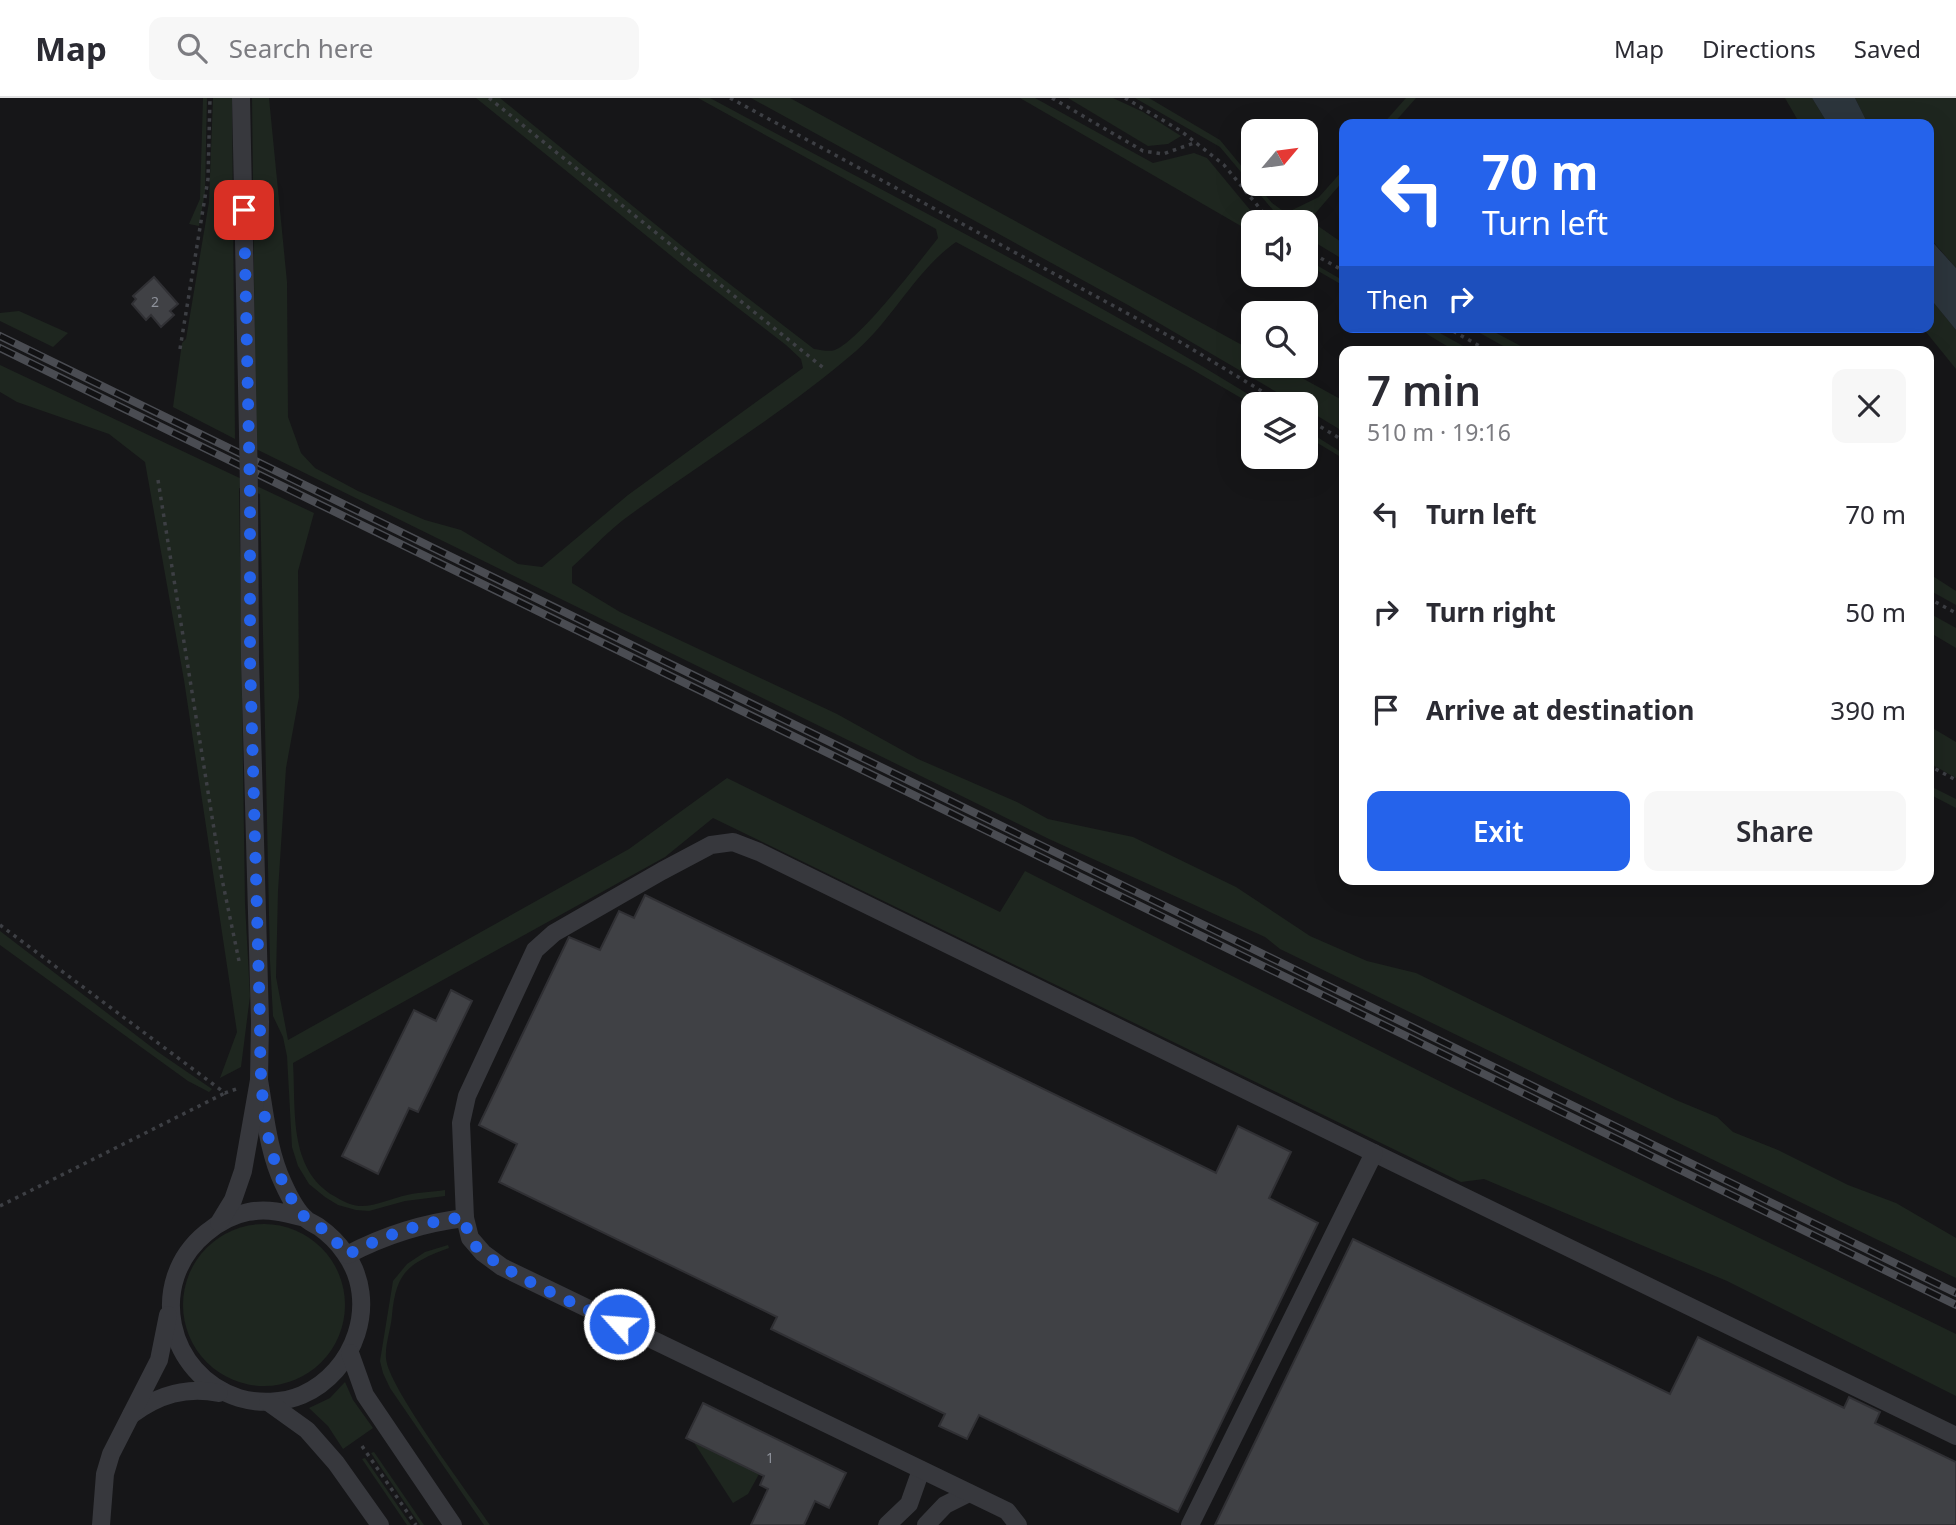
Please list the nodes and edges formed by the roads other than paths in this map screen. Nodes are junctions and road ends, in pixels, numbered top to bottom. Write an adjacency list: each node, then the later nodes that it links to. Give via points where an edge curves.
1 (241, 98): 2 (street, bridge)
2 (260, 1080): 5 (street, via 274,1161); 6 (street, via 243,1171)
3 (1374, 1153): 4 (street, via 733,842 711,845 662,870 554,933 535,950 467,1096 461,1123); 13 (street); 22 (street)
4 (465, 1217): 7 (street, via 412,1227); 14 (street, via 470,1238 502,1267)
5 (305, 1218): 6 (street, via 276,1211 247,1212); 7 (street)
6 (219, 1223): 8 (street, via 187,1253 176,1272)
7 (347, 1255): 9 (street, via 358,1278 362,1304)
8 (170, 1305): 10 (street, via 180,1349 209,1384); 12 (street, via 159,1360)
9 (350, 1353): 11 (street, via 320,1384 301,1395); 18 (street, via 365,1395)
10 (229, 1394): 11 (street); 12 (street, via 199,1389 175,1392 148,1402)
11 (268, 1402): 17 (street, via 307,1430)
12 (129, 1417): 16 (street, via 104,1474)
13 (1956, 1436)
14 (922, 1470): 15 (street); 19 (street, via 909,1504)
15 (969, 1493): 20 (street, via 945,1505); 21 (street, via 1007,1511)
16 (101, 1525)
17 (380, 1525)
18 (453, 1525)
19 (887, 1525)
20 (926, 1525)
21 (1018, 1525)
22 (1190, 1525)

